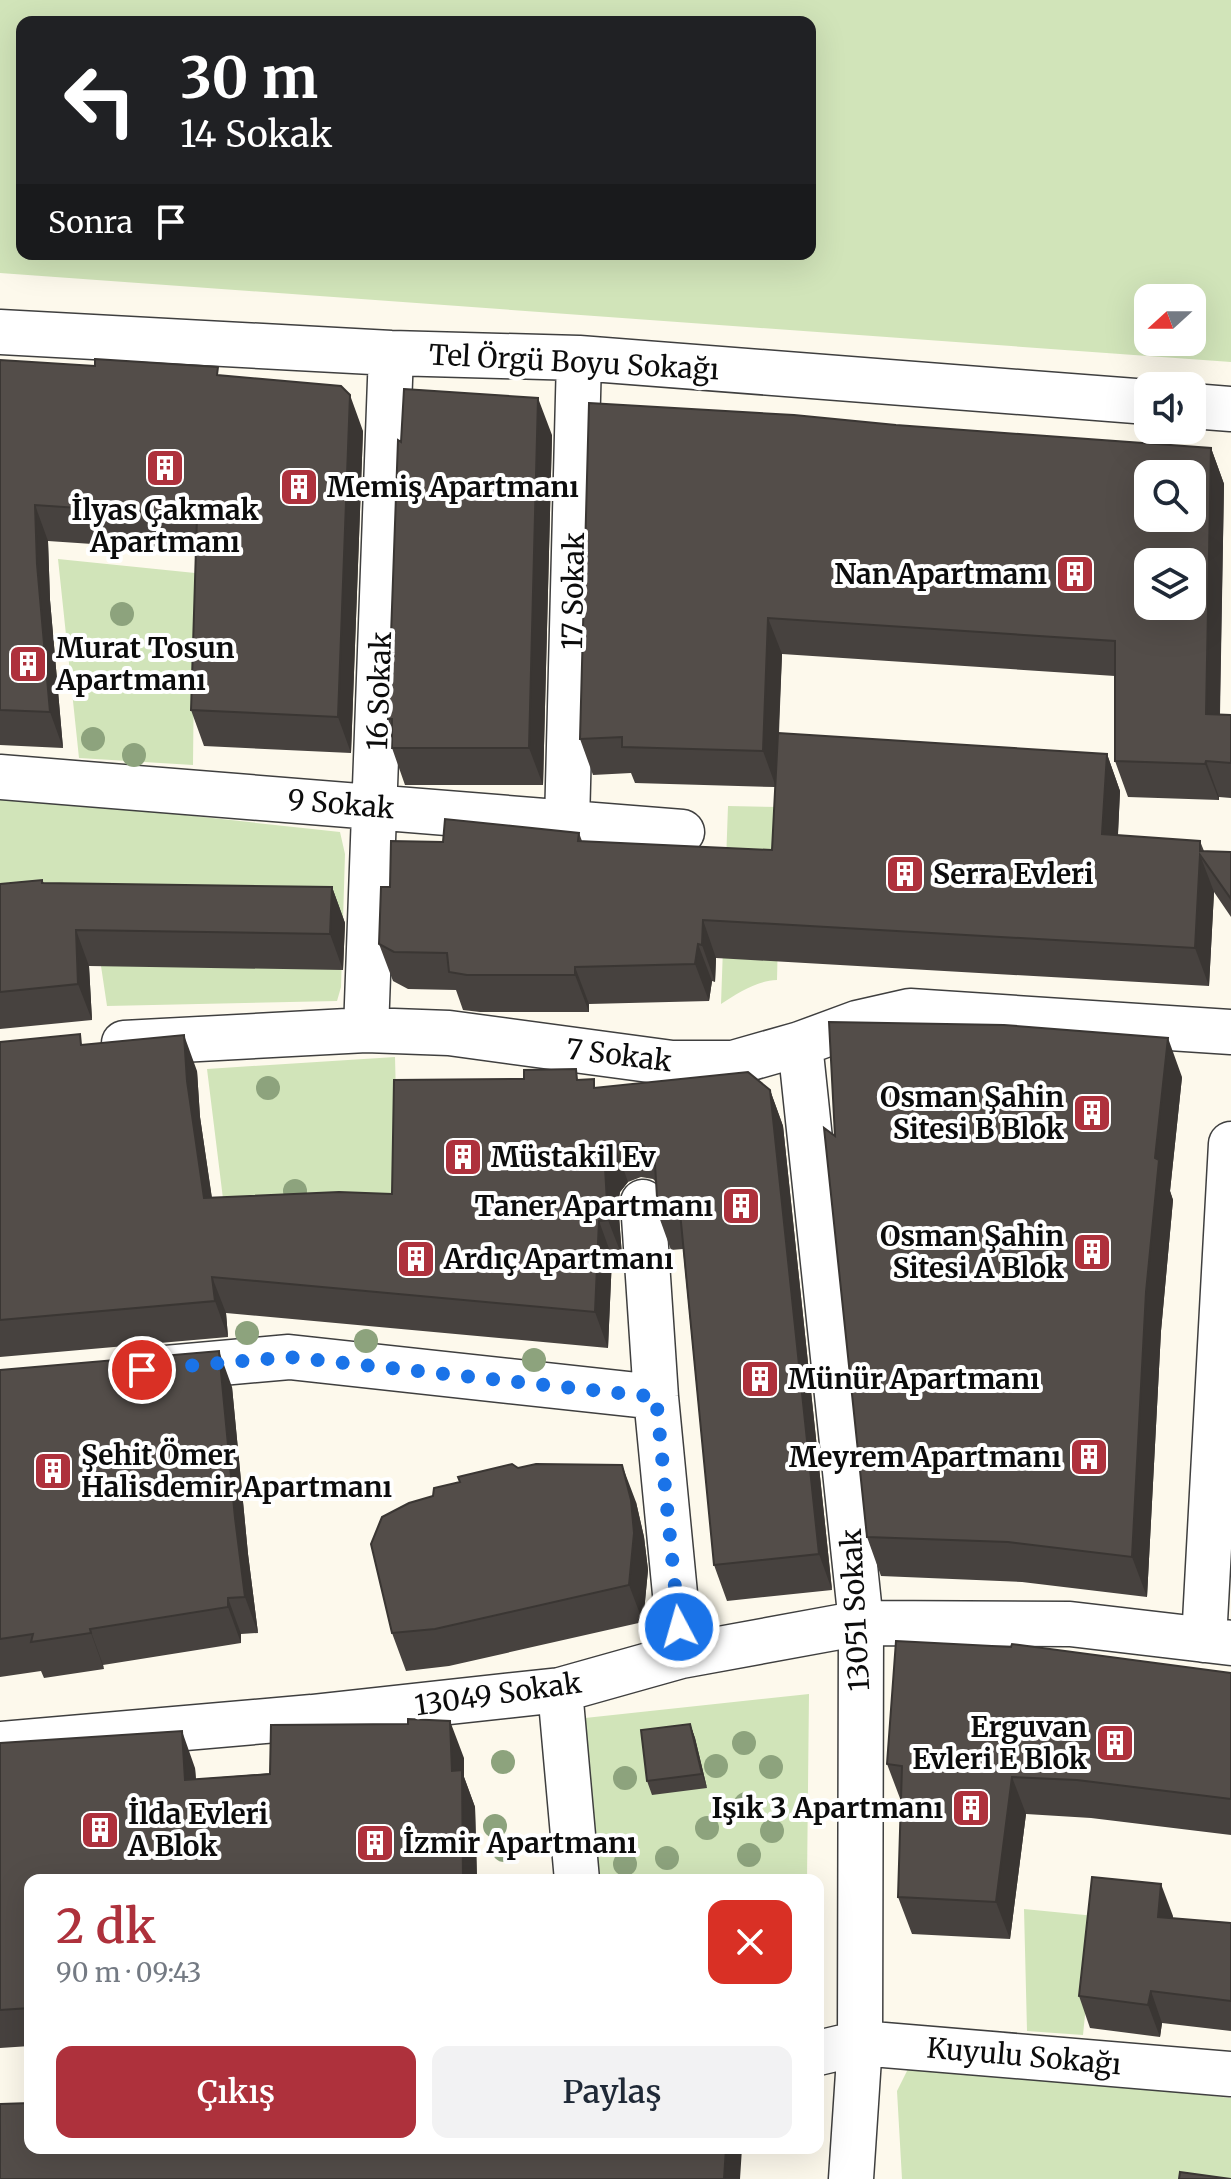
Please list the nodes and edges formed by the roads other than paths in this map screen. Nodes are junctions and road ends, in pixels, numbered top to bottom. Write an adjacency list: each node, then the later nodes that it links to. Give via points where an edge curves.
1 (0, 332): 2 (street, Tel Örgü Boyu Sokağı)
2 (391, 353): 3 (street, Tel Örgü Boyu Sokağı); 8 (street, 16 Sokak)
3 (579, 358): 4 (street, Tel Örgü Boyu Sokağı); 9 (street, 17 Sokak)
4 (1134, 401)
5 (1206, 407): 6 (street)
6 (1231, 409)
7 (0, 777): 8 (street, 9 Sokak)
8 (375, 806): 9 (street, 9 Sokak); 11 (street, 16 Sokak)
9 (567, 823): 10 (street, 9 Sokak)
10 (682, 832)
11 (366, 1030): 13 (street, 7 Sokak, via 449,1033 672,1063 733,1063); 14 (street, 7 Sokak)
12 (1231, 1032): 13 (street, 7 Sokak, via 910,1011)
13 (800, 1044): 19 (street, 13051 Sokak)
14 (84, 1046)
15 (1231, 1144): 20 (street)
16 (643, 1202): 18 (street)
17 (121, 1371): 18 (street, via 289,1357)
18 (656, 1397): 21 (street)
19 (861, 1623): 20 (street, 13049 Sokak, via 1070,1624); 21 (street, 13049 Sokak); 25 (street, 13051 Sokak)
20 (1218, 1642)
21 (681, 1656): 22 (street, 13049 Sokak)
22 (560, 1690): 23 (street, 13049 Sokak); 24 (street)
23 (0, 1744)
24 (576, 1874)
25 (860, 2043): 26 (street, Kuyulu Sokağı); 27 (street, Kuyulu Sokağı); 28 (street, 13051 Sokak)
26 (824, 2052)
27 (1231, 2074)
28 (851, 2179)

